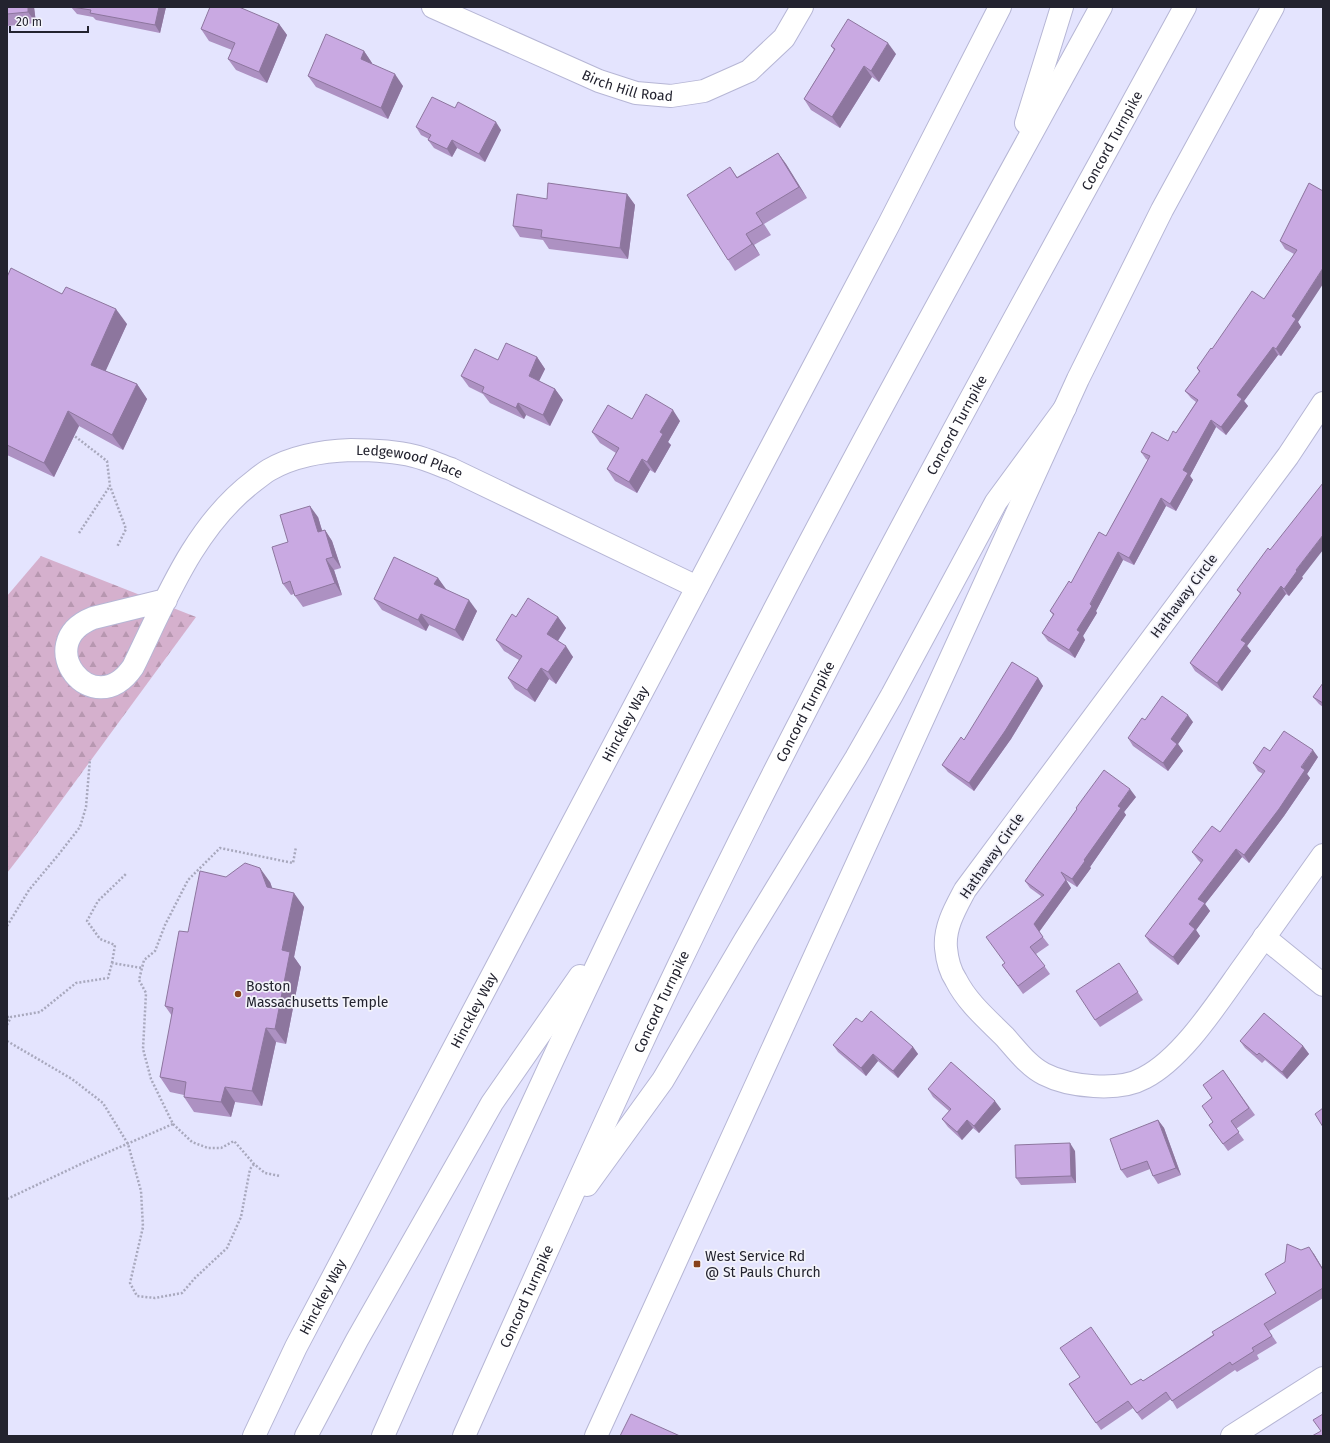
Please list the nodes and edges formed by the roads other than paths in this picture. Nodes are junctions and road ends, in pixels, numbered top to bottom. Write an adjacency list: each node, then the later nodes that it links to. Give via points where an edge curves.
1 (434, 7): 2 (main road, Birch Hill Road, via 599,81 636,93 671,96 704,91 749,71 784,38)
2 (802, 7)
3 (1000, 7): 11 (main road, via 889,224)
4 (1062, 7): 8 (main road)
5 (1100, 7): 8 (main road)
6 (1185, 7): 17 (main road, Concord Turnpike, via 939,456 811,700 684,954)
7 (1272, 7): 10 (main road, via 1162,210)
8 (1012, 170): 14 (main road, via 810,540)
9 (1323, 403): 15 (main road, Hathaway Circle, via 1288,456 965,890 955,909 946,947 955,979 966,997 1031,1065 1044,1074 1061,1080 1092,1086 1108,1086 1142,1079 1160,1069 1176,1054)
10 (1065, 408): 17 (main road, via 996,502 860,752 745,940 664,1080); 23 (main road)
11 (697, 587): 12 (main road, Ledgewood Place, via 451,469 414,456 360,450 334,451 300,458 269,470 239,492 196,545); 19 (main road, Hinckley Way, via 299,1341)
12 (166, 600): 12 (main road, Ledgewood Place, via 83,622 74,630 66,651 68,663 74,674 82,682 105,687 116,684 126,677)
13 (1323, 856): 15 (main road, Hathaway Circle)
14 (617, 922): 20 (main road, via 492,1103 357,1340); 21 (main road, via 514,1143)
15 (1264, 937): 16 (main road)
16 (1323, 985)
17 (558, 1225): 22 (main road, Concord Turnpike)
18 (1323, 1378): 24 (main road)
19 (254, 1436)
20 (306, 1436)
21 (383, 1436)
22 (464, 1436)
23 (596, 1436)
24 (1232, 1436)

